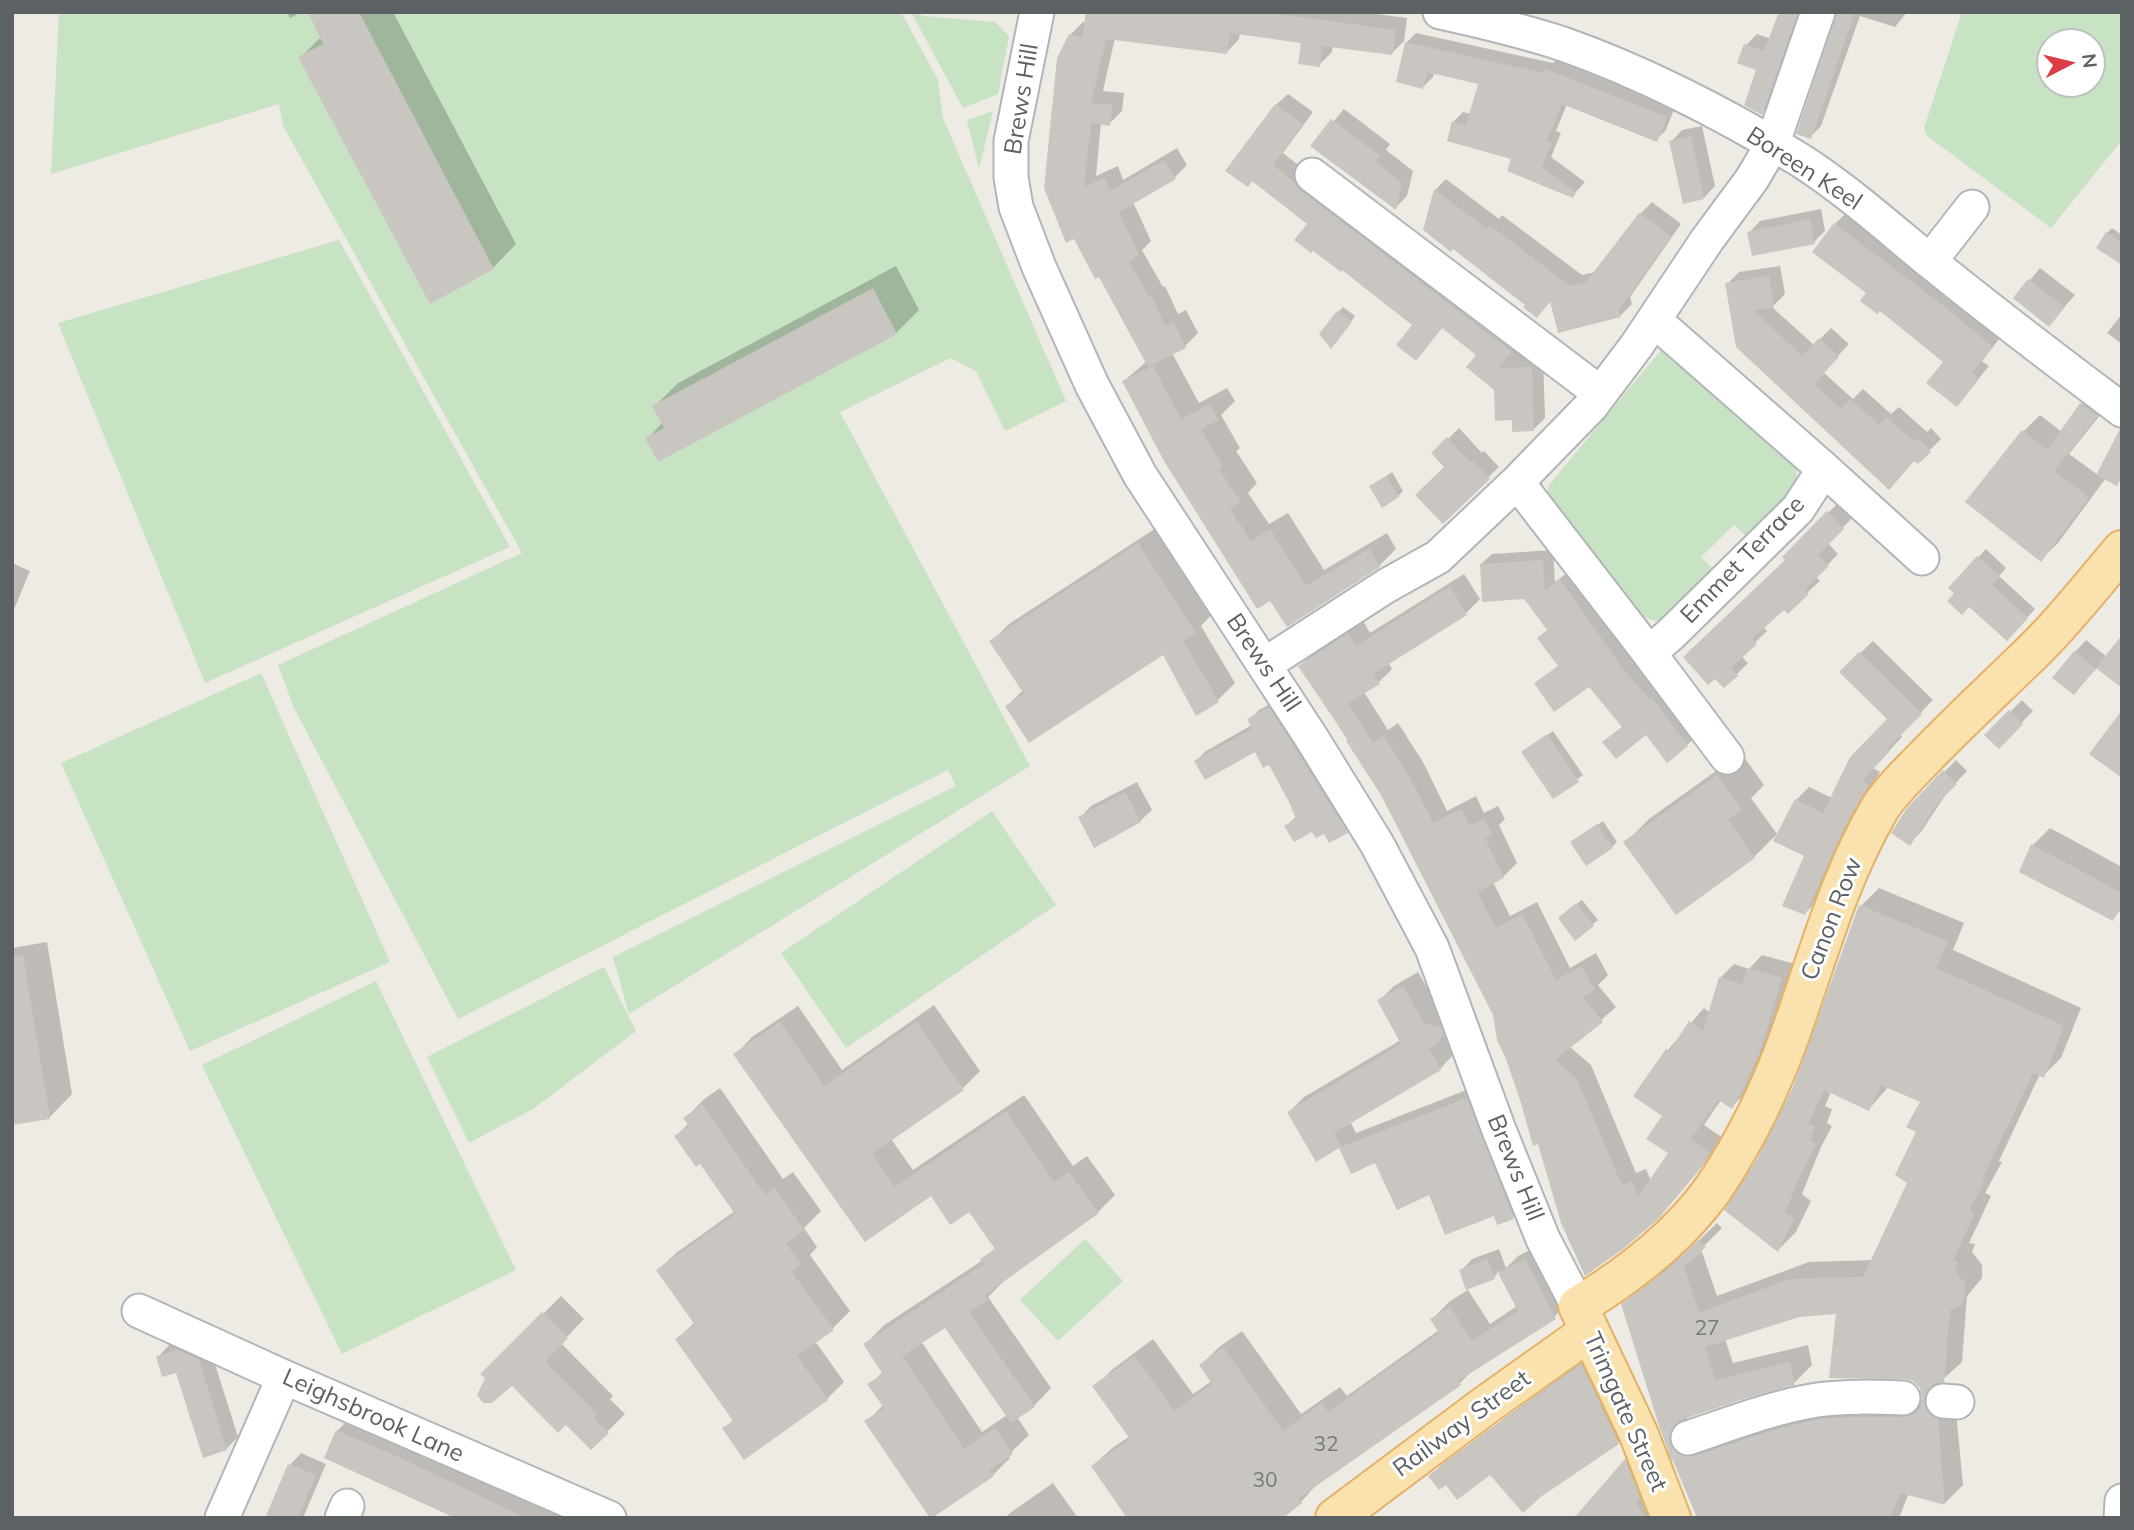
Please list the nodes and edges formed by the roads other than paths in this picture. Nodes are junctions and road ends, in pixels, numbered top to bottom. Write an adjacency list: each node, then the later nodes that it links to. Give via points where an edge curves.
1 (1037, 12): 16 (street, Brews Hill, via 1011,141 1016,207 1098,396 1140,475)
2 (1440, 12): 4 (street, Boreen Keel, via 1563,44 1638,75)
3 (1818, 12): 4 (street)
4 (1772, 145): 7 (street, Boreen Keel, via 1802,161); 8 (street)
5 (1312, 175): 9 (street)
6 (1972, 207): 7 (street)
7 (1930, 261): 10 (street, Boreen Keel)
8 (1654, 320): 9 (street); 11 (street)
9 (1600, 393): 12 (street)
10 (2122, 410)
11 (1824, 469): 14 (street); 15 (street, Emmet Terrace, via 1798,509)
12 (1517, 482): 15 (street); 16 (street, via 1438,557)
13 (2122, 550): 19 (main road, Canon Row, via 2022,662 1975,705 1882,805 1841,889 1786,1045 1757,1111 1718,1181 1692,1214 1613,1285)
14 (1922, 558)
15 (1649, 653): 17 (street)
16 (1264, 665): 19 (street, Brews Hill, via 1377,845 1432,948 1543,1239)
17 (1727, 757)
18 (139, 1311): 20 (street, Leighsbrook Lane)
19 (1584, 1318): 22 (main road, Trimgate Street, via 1610,1370); 27 (main road, Railway Street, via 1486,1405)
20 (284, 1377): 25 (street); 26 (street, Leighsbrook Lane)
21 (1903, 1398): 22 (street, via 1816,1400)
22 (1666, 1446): 28 (main road, Trimgate Street)
23 (2122, 1501): 24 (street)
24 (2121, 1513): 29 (street)
25 (222, 1518)
26 (609, 1518)
27 (1335, 1518)
28 (1671, 1518)
29 (2121, 1518)

